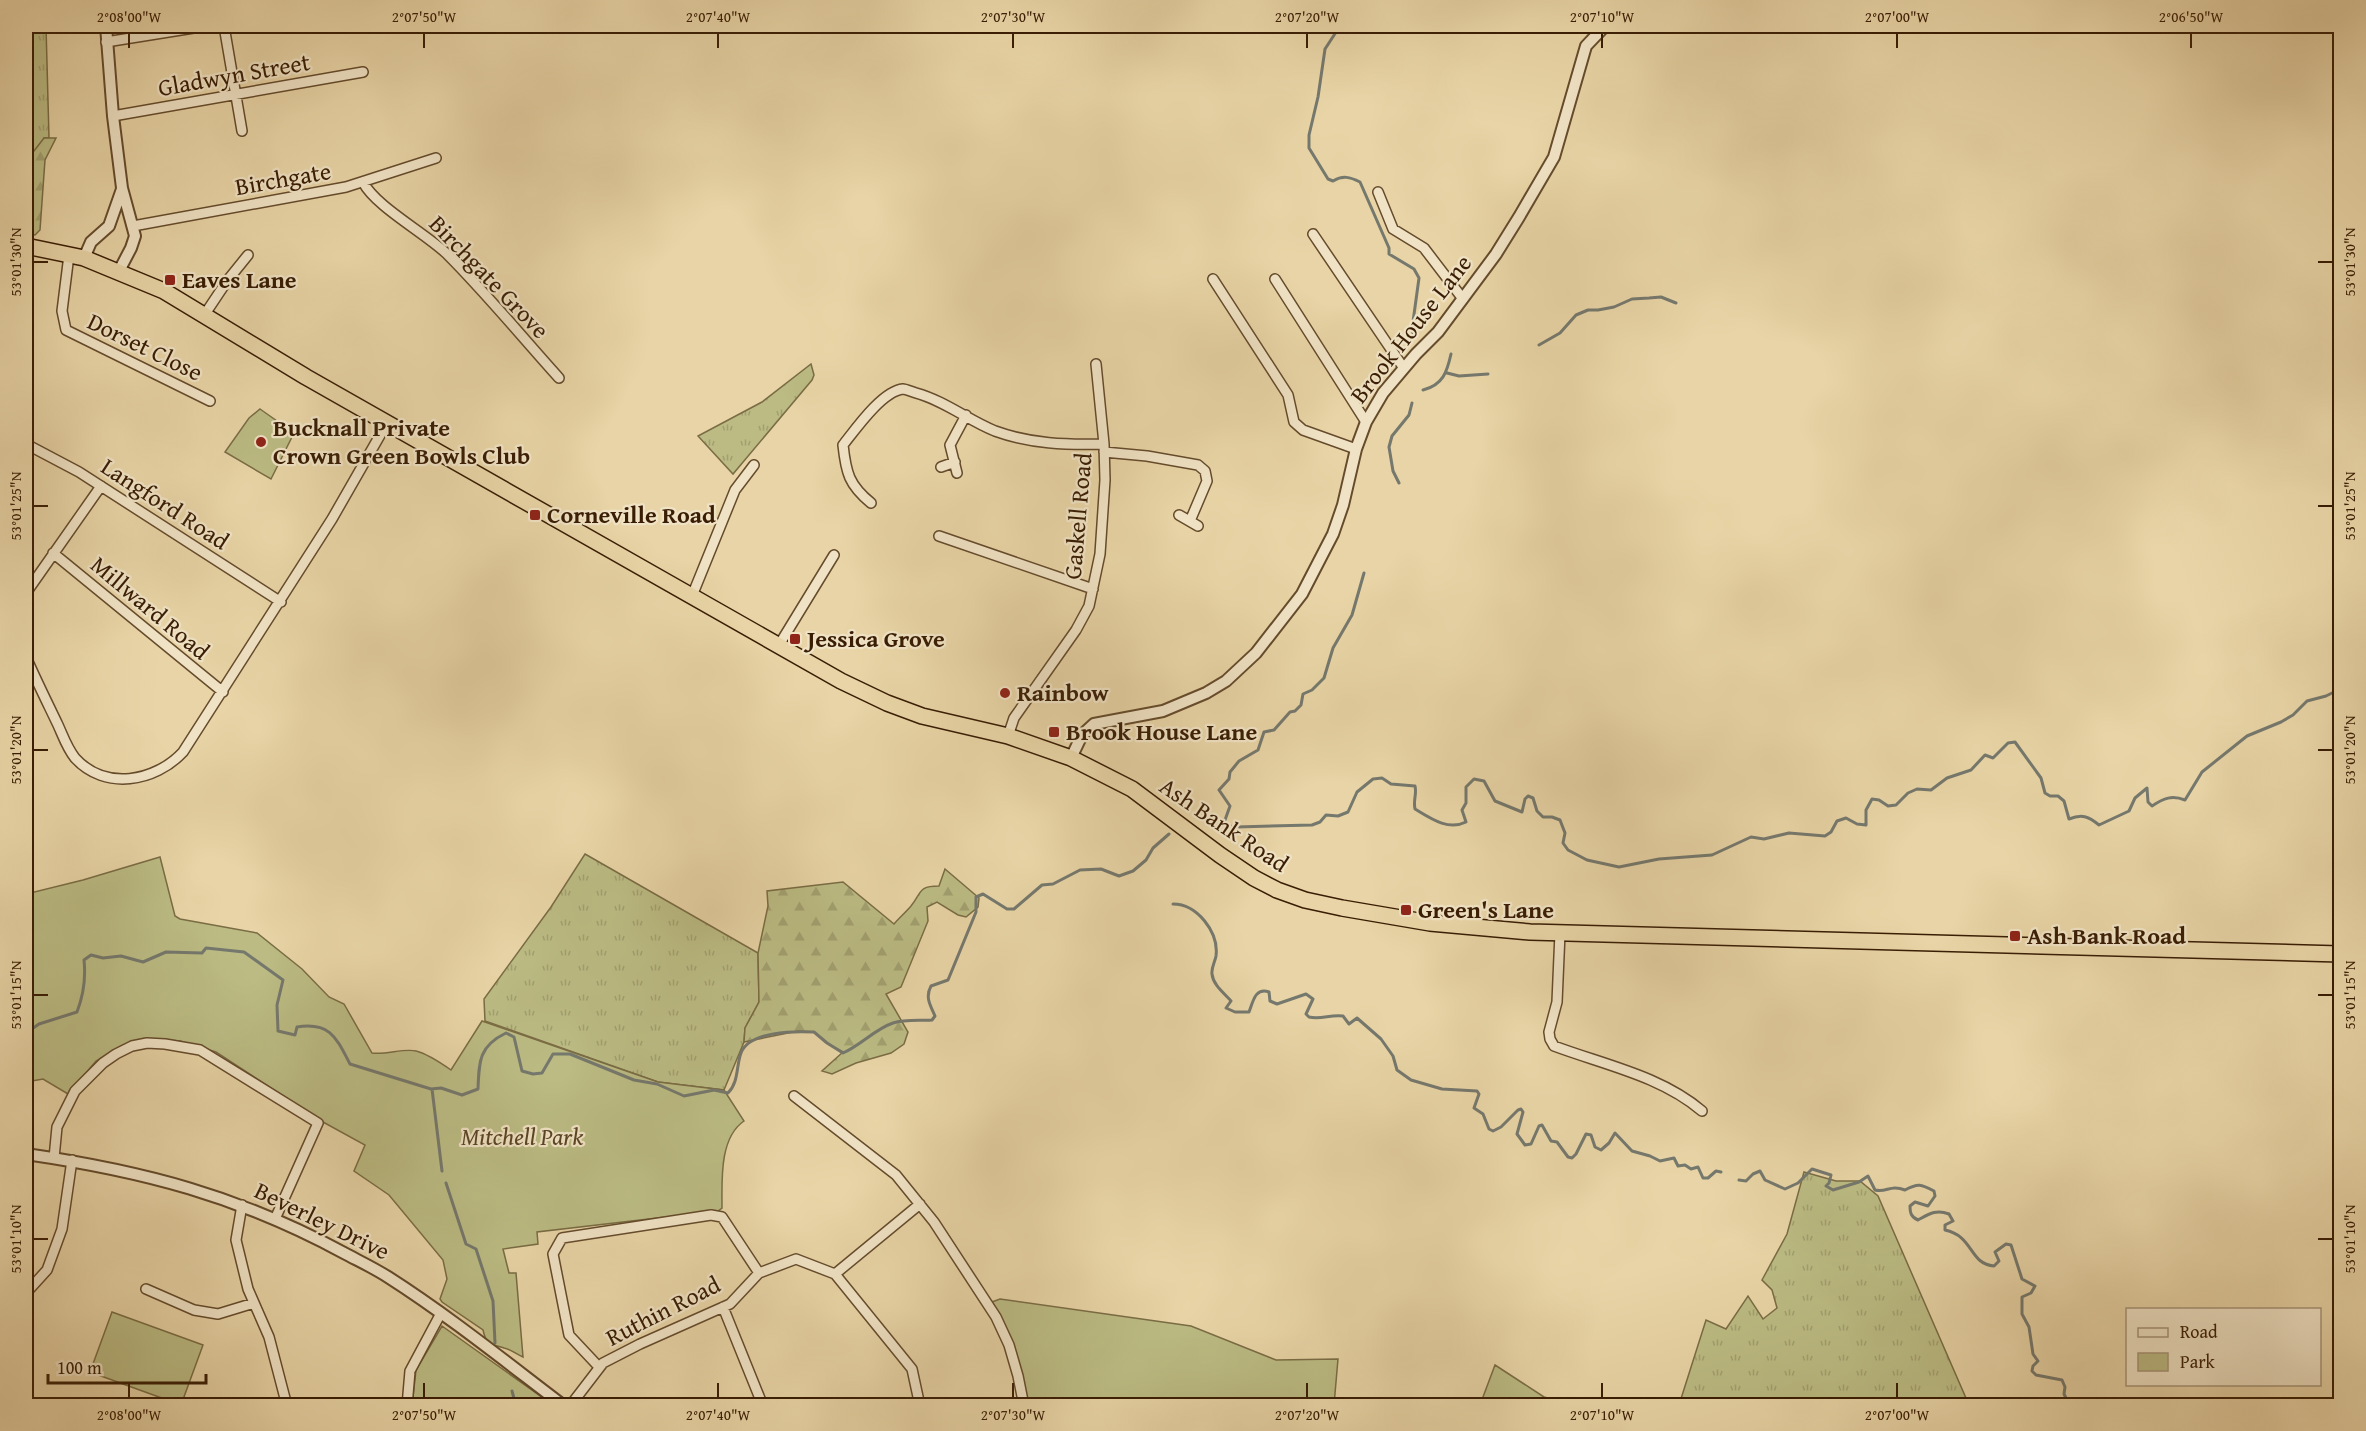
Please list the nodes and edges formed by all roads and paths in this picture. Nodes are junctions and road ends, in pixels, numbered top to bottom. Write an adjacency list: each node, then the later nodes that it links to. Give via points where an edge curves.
1 (106, 26): 5 (street)
2 (206, 26): 5 (street)
3 (224, 26): 7 (street)
4 (1605, 26): 23 (street, Brook House Lane, via 1586,46 1554,157 1496,254)
5 (106, 42): 8 (street)
6 (363, 72): 7 (street, Gladwyn Street)
7 (237, 95): 8 (street, Gladwyn Street); 9 (street)
8 (112, 116): 12 (street)
9 (242, 131)
10 (436, 158): 11 (street, Birchgate)
11 (363, 182): 14 (street, Birchgate); 27 (street, Birchgate Grove, via 373,198 447,255)
12 (122, 188): 14 (street); 19 (street, via 110,226 92,242)
13 (1378, 192): 23 (street, via 1393,229 1424,248)
14 (134, 225): 20 (street, via 135,236)
15 (1313, 234): 26 (street)
16 (26, 246): 17 (highway, Ash Bank Road)
17 (69, 255): 19 (highway, Ash Bank Road); 30 (street, Dorset Close, via 62,311 66,330)
18 (248, 255): 24 (street)
19 (84, 258): 20 (highway, Ash Bank Road)
20 (119, 271): 24 (highway, Ash Bank Road)
21 (1213, 279): 36 (street, via 1288,395 1294,422 1303,430)
22 (1275, 279): 32 (street)
23 (1463, 299): 26 (street, Brook House Lane)
24 (205, 314): 33 (highway, Ash Bank Road)
25 (1096, 364): 28 (street, Gaskell Road)
26 (1403, 368): 32 (street, Brook House Lane)
27 (559, 378)
28 (1097, 382): 29 (street); 35 (street, Gaskell Road)
29 (1087, 384)
30 (210, 401)
31 (966, 415): 35 (street, via 994,430 1035,442); 37 (street, via 950,445); 42 (street, via 903,389 888,396 843,445 849,480)
32 (1366, 422): 36 (street, Brook House Lane)
33 (387, 423): 49 (highway, Ash Bank Road); 50 (street)
34 (26, 444): 41 (street, Langford Road)
35 (1104, 448): 43 (street, via 1198,465 1205,471 1208,481 1194,523); 47 (street, Gaskell Road, via 1101,536)
36 (1356, 449): 55 (street, Brook House Lane, via 1343,505 1320,561 1302,594 1256,653 1226,681 1206,693 1163,711 1094,724 1082,735)
37 (954, 462): 39 (street); 40 (street)
38 (754, 465): 49 (street, via 735,490)
39 (941, 467)
40 (957, 473)
41 (101, 486): 45 (street); 50 (street, Langford Road)
42 (871, 503)
43 (1179, 515)
44 (939, 536): 47 (street)
45 (54, 553): 48 (street); 53 (street, Millward Road)
46 (834, 555): 51 (street)
47 (1093, 589): 54 (street, Gaskell Road, via 1076,630 1014,718)
48 (26, 593)
49 (692, 596): 51 (highway, Ash Bank Road)
50 (281, 602): 53 (street)
51 (779, 645): 54 (highway, Ash Bank Road, via 887,703 922,716)
52 (26, 657): 53 (street, via 72,754 91,769 118,778 143,777 167,767 183,752)
53 (223, 692)
54 (1008, 736): 55 (highway, Ash Bank Road)
55 (1071, 758): 56 (highway, Ash Bank Road, via 1132,789 1254,878 1287,893 1342,909 1404,919)
56 (1560, 933): 57 (highway, Ash Bank Road); 59 (street, via 1557,1002 1549,1032 1554,1046 1662,1084)
57 (2340, 954)
58 (794, 1096): 63 (street, via 896,1175)
59 (1702, 1112)
60 (26, 1154): 61 (street, Beverley Drive)
61 (54, 1158): 62 (street, Beverley Drive); 65 (street, via 57,1127 68,1104 75,1091 103,1063 132,1046 147,1043 200,1050 318,1123)
62 (72, 1160): 64 (street, Beverley Drive, via 171,1182); 69 (street, via 62,1229 47,1270)
63 (920, 1204): 67 (street); 80 (street, via 996,1317 1009,1345)
64 (242, 1205): 65 (street, Beverley Drive); 70 (street, via 236,1240)
65 (275, 1219): 72 (street, Beverley Drive, via 387,1276)
66 (759, 1273): 67 (street, Ruthin Road, via 796,1259); 71 (street, Ruthin Road); 73 (street, via 722,1217 711,1215 562,1238 553,1254 569,1335)
67 (835, 1274): 79 (street, Ruthin Road, via 912,1369)
68 (146, 1289): 70 (street, via 194,1310 218,1314)
69 (26, 1293)
70 (254, 1303): 74 (street, via 269,1337)
71 (723, 1307): 73 (street, Ruthin Road); 78 (street)
72 (441, 1313): 75 (street, via 410,1371); 76 (street, Beverley Drive)
73 (599, 1367): 77 (street, Ruthin Road)
74 (286, 1406)
75 (406, 1406)
76 (564, 1406)
77 (570, 1406)
78 (763, 1406)
79 (920, 1406)
80 (1023, 1406)

